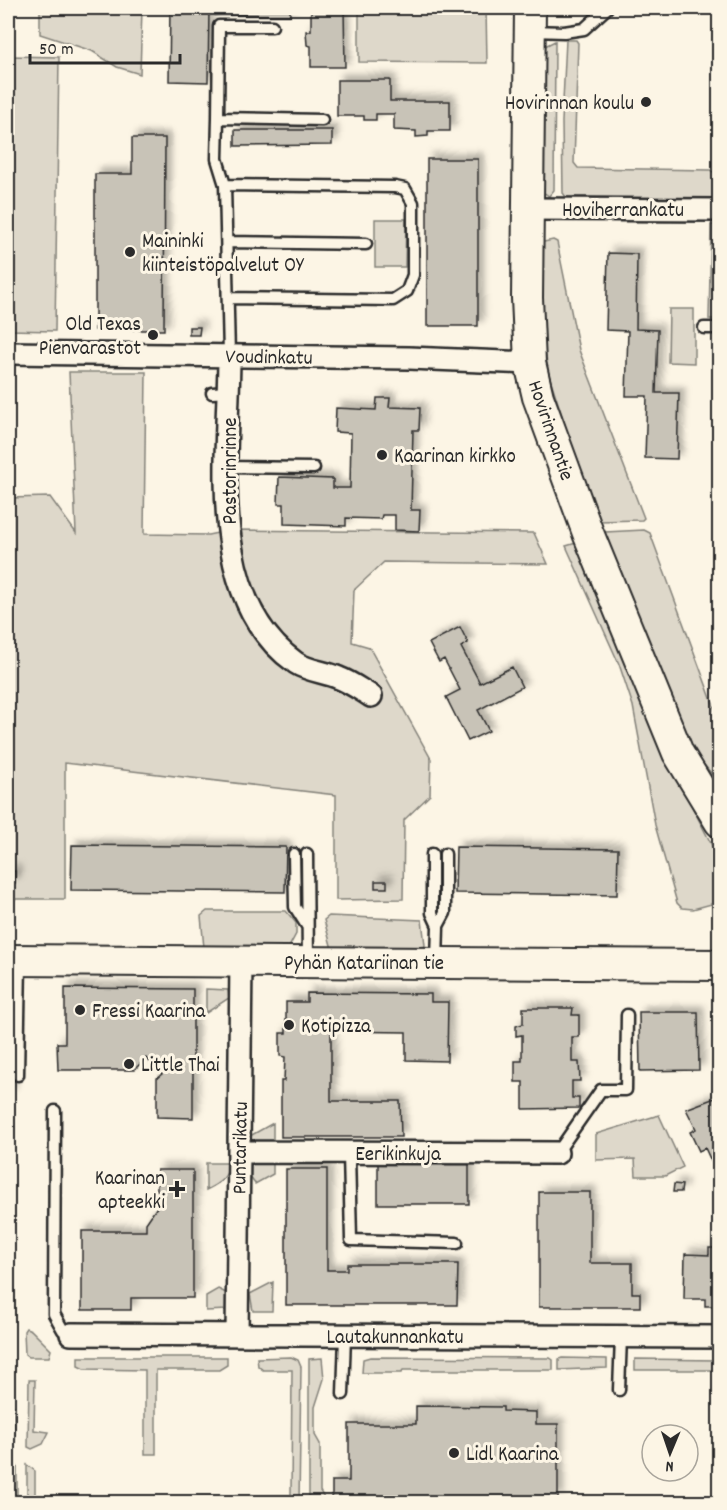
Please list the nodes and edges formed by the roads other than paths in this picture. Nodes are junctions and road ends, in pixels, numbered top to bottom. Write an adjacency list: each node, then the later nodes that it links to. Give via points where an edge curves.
1 (607, 8): 2 (lane, via 584,29 564,32)
2 (530, 19): 7 (street, Hovirinnantie)
3 (272, 27): 4 (lane, via 219,26)
4 (218, 118): 5 (lane); 6 (lane, via 218,159)
5 (322, 120)
6 (225, 185): 9 (lane); 11 (lane, via 395,187 405,189 414,203 413,275 407,291 393,300)
7 (526, 209): 8 (street, Hoviherrankatu); 16 (street, Hovirinnantie)
8 (720, 210)
9 (227, 242): 10 (lane); 11 (lane)
10 (366, 244)
11 (228, 298): 15 (lane)
12 (704, 328): 13 (lane)
13 (720, 328)
14 (8, 353): 15 (street, Voudinkatu)
15 (229, 355): 16 (street, Voudinkatu); 17 (street, Pastorinrinne, via 220,392)
16 (530, 363): 20 (street, Hovirinnantie, via 538,397 588,533 678,753)
17 (227, 467): 18 (lane); 19 (street, Pastorinrinne, via 226,517 235,565 247,602 264,635 298,664 340,678)
18 (314, 468)
19 (371, 696)
20 (720, 822)
21 (294, 854): 26 (lane, via 295,907)
22 (307, 854): 26 (lane)
23 (432, 854): 25 (lane, via 432,913)
24 (445, 854): 25 (lane, via 445,913)
25 (438, 926): 30 (lane)
26 (307, 927): 29 (lane)
27 (14, 960): 28 (street, Pyhän Katariinan tie); 33 (lane)
28 (241, 961): 29 (street, Pyhän Katariinan tie); 35 (street, Puntarikatu)
29 (308, 962): 30 (street, Pyhän Katariinan tie)
30 (437, 963): 31 (street, Pyhän Katariinan tie)
31 (720, 965)
32 (627, 1015): 37 (lane, via 626,1090 601,1090)
33 (18, 1075)
34 (55, 1111): 39 (lane, via 54,1314 63,1330)
35 (239, 1152): 36 (street, Eerikinkuja); 40 (street, Puntarikatu)
36 (349, 1153): 37 (street, Eerikinkuja); 38 (lane, via 351,1240)
37 (557, 1154)
38 (457, 1243)
39 (71, 1334): 40 (street, Lautakunnankatu)
40 (237, 1335): 41 (street, Lautakunnankatu)
41 (345, 1336): 42 (street, Lautakunnankatu); 45 (lane)
42 (621, 1337): 43 (street, Lautakunnankatu); 44 (lane)
43 (720, 1337)
44 (619, 1390)
45 (343, 1394)

